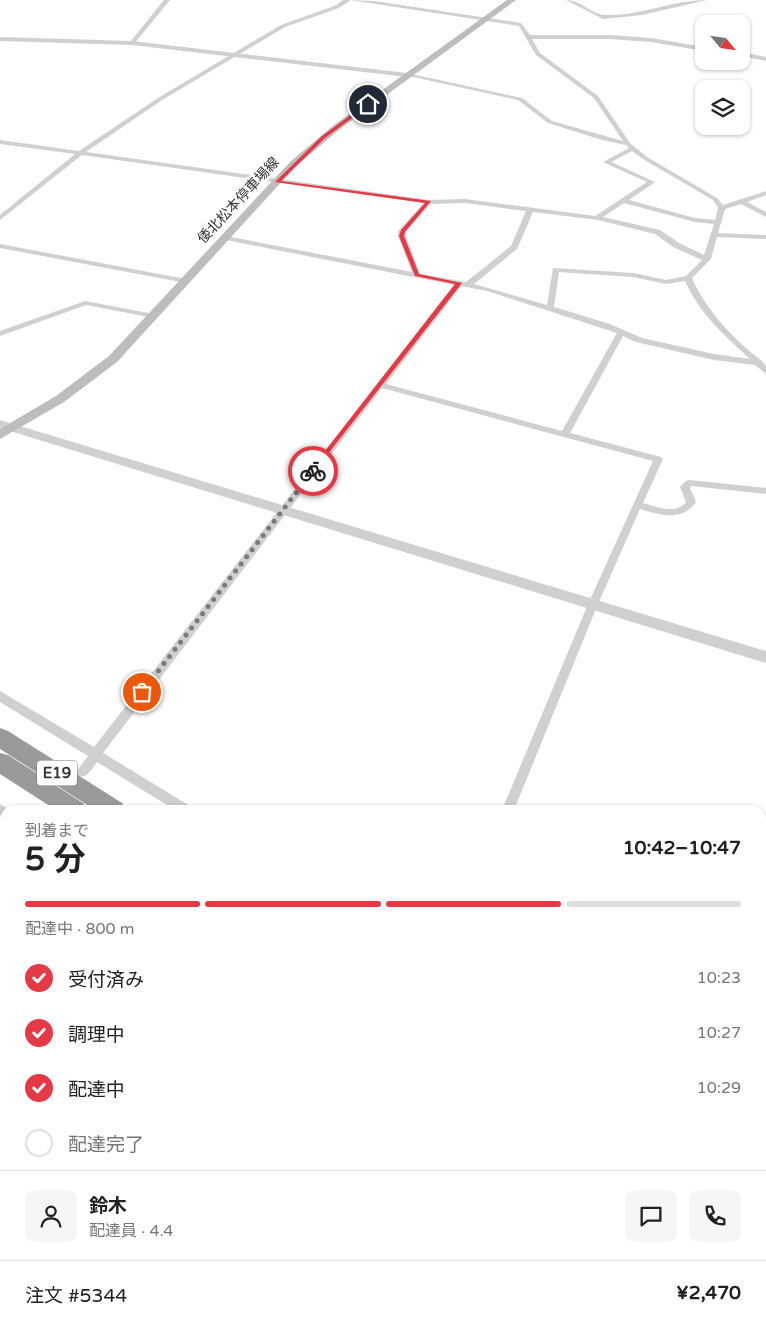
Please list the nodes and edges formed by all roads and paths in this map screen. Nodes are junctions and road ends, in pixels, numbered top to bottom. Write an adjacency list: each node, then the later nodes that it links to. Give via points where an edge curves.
1 (167, 0): 10 (street)
2 (350, 0): 6 (street); 7 (street, via 409,6)
3 (512, 0): 7 (main road, 倭北松本停車場線)
4 (569, 0): 5 (street, via 603,17 642,13)
5 (704, 0)
6 (338, 4): 12 (street, via 290,23)
7 (483, 21): 8 (street, via 522,25); 15 (main road, 倭北松本停車場線)
8 (527, 37): 11 (street, via 610,37); 17 (street, via 538,54 596,97)
9 (0, 39): 10 (street)
10 (132, 43): 12 (street)
11 (695, 47)
12 (236, 54): 15 (street); 18 (street, via 160,99)
13 (750, 56): 14 (street)
14 (766, 59)
15 (407, 76): 17 (street, via 520,99 550,122); 19 (main road, 倭北松本停車場線, via 324,137)
16 (0, 142): 18 (street)
17 (630, 146): 21 (street, via 606,162 652,184); 24 (street, via 715,199)
18 (81, 153): 19 (street); 27 (street)
19 (277, 182): 23 (street); 32 (main road, 倭北松本停車場線)
20 (766, 193): 22 (street)
21 (623, 201): 28 (street); 29 (street, via 679,216)
22 (742, 201): 24 (street); 26 (street)
23 (429, 202): 25 (street, via 466,201); 35 (street, via 402,232)
24 (722, 208): 29 (street)
25 (530, 210): 28 (street); 39 (street, via 514,247)
26 (766, 214)
27 (0, 218)
28 (596, 218): 34 (street, via 657,232 676,245)
29 (718, 222): 30 (street)
30 (715, 235): 31 (street); 34 (street)
31 (766, 237)
32 (226, 238): 35 (street); 37 (main road, 倭北松本停車場線)
33 (0, 246): 37 (street)
34 (707, 258): 36 (street)
35 (417, 275): 38 (street)
36 (688, 278): 40 (street, via 666,282 633,275 556,270); 44 (street, via 704,308)
37 (186, 281): 41 (main road, 倭北松本停車場線)
38 (459, 283): 39 (street); 46 (street)
39 (469, 284): 40 (street)
40 (550, 308): 42 (street)
41 (154, 316): 43 (street, via 85,303); 48 (main road, 倭北松本停車場線, via 98,372)
42 (621, 333): 44 (street, via 655,344); 49 (street)
43 (0, 334)
44 (759, 363): 45 (street)
45 (766, 371)
46 (380, 384): 49 (street); 53 (street)
47 (0, 424): 48 (street)
48 (14, 427): 50 (main road, 倭北松本停車場線); 53 (street)
49 (565, 434): 52 (street, via 658,458)
50 (0, 435)
51 (766, 491): 52 (street, via 689,483 685,487 691,502 687,507 667,513)
52 (638, 505): 54 (street)
53 (284, 508): 54 (street); 58 (street)
54 (593, 604): 55 (street); 64 (street)
55 (766, 657)
56 (0, 696): 58 (street)
57 (0, 737): 62 (highway, E19)
58 (95, 753): 60 (street); 63 (street)
59 (0, 762): 61 (highway, E19)
60 (82, 772)
61 (67, 805)
62 (106, 805)
63 (178, 805)
64 (510, 805)

